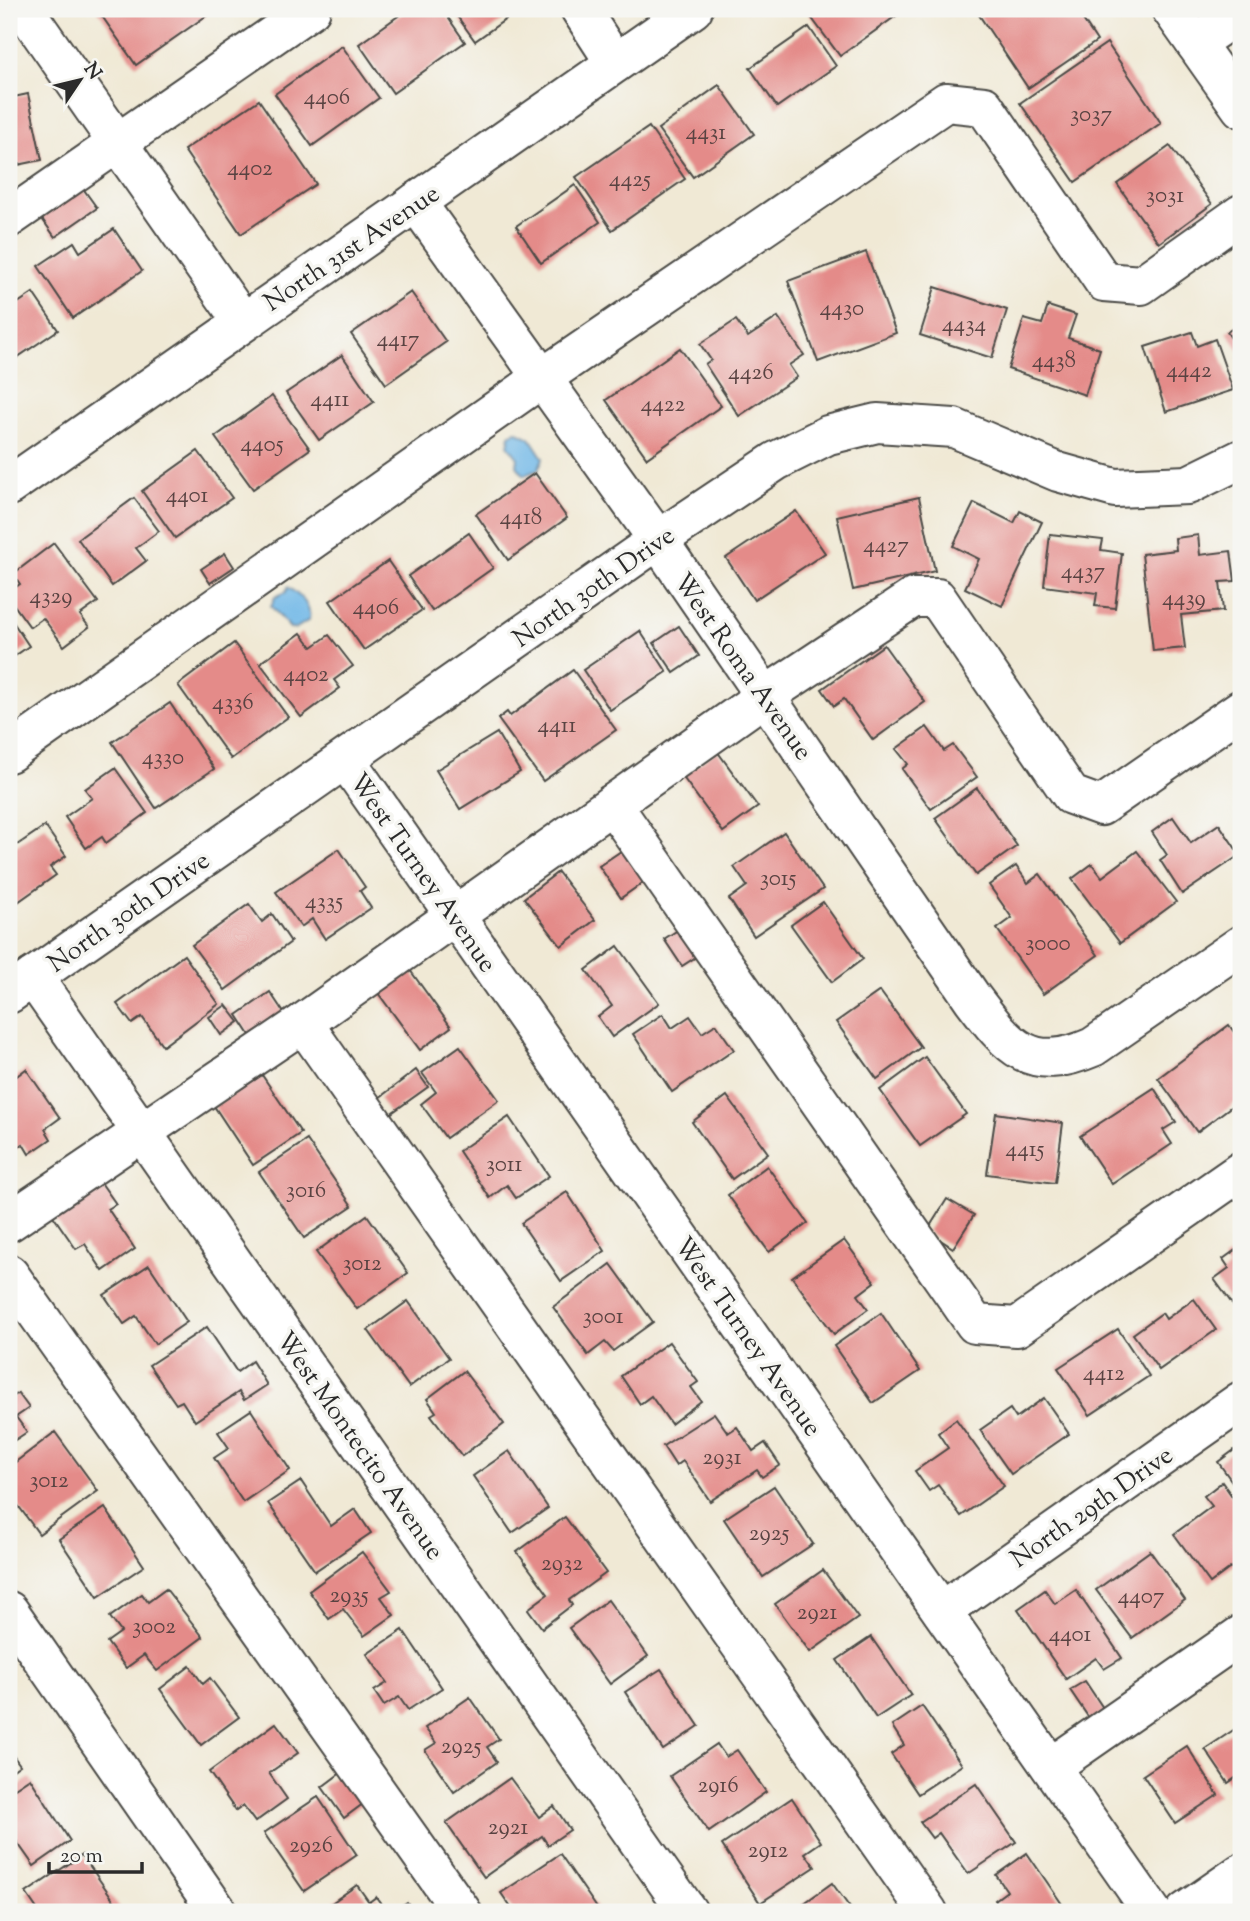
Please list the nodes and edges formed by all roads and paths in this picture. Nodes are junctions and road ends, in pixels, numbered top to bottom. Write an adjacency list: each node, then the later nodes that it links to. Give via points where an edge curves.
1 (24, 9): 10 (street)
2 (311, 9): 10 (street)
3 (580, 9): 8 (street)
4 (693, 9): 8 (street, North 31st Avenue)
5 (1171, 9): 7 (street)
6 (1241, 12): 7 (street)
7 (1195, 44): 9 (street)
8 (615, 63): 11 (street, North 31st Avenue)
9 (1241, 108)
10 (117, 144): 13 (street); 14 (street)
11 (416, 202): 14 (street, North 31st Avenue); 15 (street, West Roma Avenue)
12 (1241, 214): 15 (street, via 1141,285 1104,282 984,106 946,102)
13 (9, 218)
14 (242, 321): 17 (street, North 31st Avenue)
15 (542, 378): 18 (street, West Roma Avenue); 21 (street)
16 (1241, 459): 18 (street, North 30th Drive, via 1188,485 1115,488 1058,472 954,428 877,423 828,435 776,461)
17 (9, 486)
18 (658, 540): 19 (street, West Roma Avenue); 22 (street, North 30th Drive)
19 (765, 696): 20 (street, via 913,598 937,598 1072,794 1101,806); 23 (street); 25 (street, West Roma Avenue, via 973,999 996,1030 1028,1057 1071,1056 1093,1046)
20 (1241, 709)
21 (9, 753)
22 (346, 760): 24 (street, West Turney Avenue); 26 (street, North 30th Drive)
23 (612, 804): 24 (street); 29 (street, via 975,1324 1017,1327)
24 (454, 915): 27 (street); 34 (street, West Turney Avenue)
25 (1241, 945)
26 (21, 986): 28 (street, West Montecito Avenue)
27 (303, 1023): 28 (street); 41 (street)
28 (141, 1130): 30 (street); 40 (street, West Montecito Avenue)
29 (1241, 1171)
30 (9, 1222)
31 (9, 1274): 39 (street)
32 (1241, 1401): 34 (street, North 29th Drive)
33 (9, 1611): 38 (street)
34 (942, 1611): 36 (street, West Turney Avenue)
35 (1241, 1635): 36 (street)
36 (1051, 1767): 42 (street, West Turney Avenue)
37 (1241, 1873): 43 (street)
38 (218, 1912)
39 (462, 1912)
40 (688, 1912)
41 (928, 1912)
42 (1152, 1912)
43 (1185, 1912)

